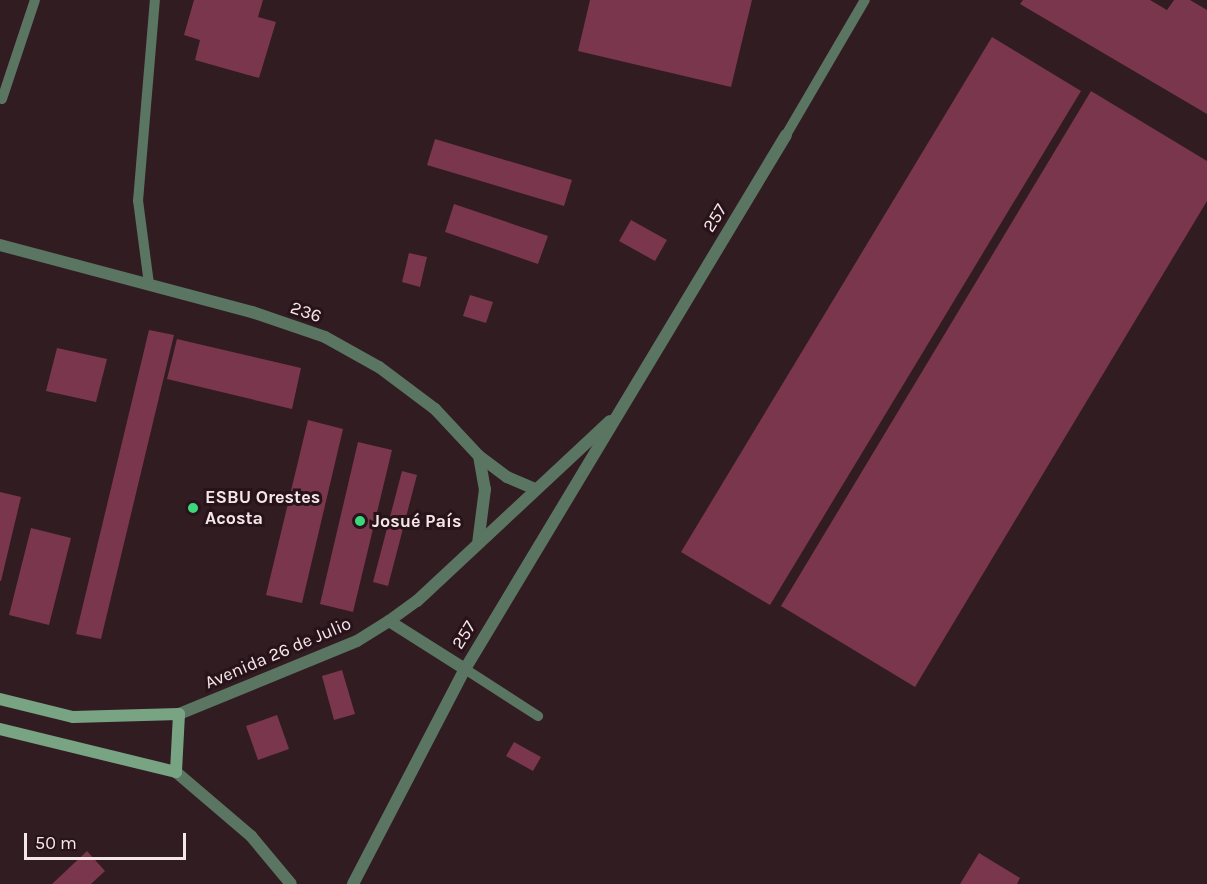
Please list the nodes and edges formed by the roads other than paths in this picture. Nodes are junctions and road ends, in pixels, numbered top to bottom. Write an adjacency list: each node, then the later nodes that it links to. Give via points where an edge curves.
1 (35, 0): 4 (lane)
2 (155, 0): 7 (lane, via 138,201)
3 (865, 0): 5 (lane)
4 (2, 99)
5 (786, 135): 8 (street, 257)
6 (0, 245): 7 (street, 236)
7 (149, 284): 9 (street, 236, via 325,337 379,367 435,408)
8 (620, 412): 10 (street, 257); 13 (street, 257)
9 (479, 456): 10 (street, 236, via 507,477); 11 (street, via 485,489)
10 (533, 488): 11 (street, 257)
11 (478, 544): 12 (street, Avenida 26 de Julio)
12 (389, 621): 13 (street); 15 (street, Avenida 26 de Julio, via 357,641)
13 (465, 669): 16 (lane); 20 (street, 257)
14 (0, 699): 15 (street, Avenida 26 de Julio, via 73,717)
15 (179, 714): 18 (street)
16 (538, 716)
17 (0, 729): 18 (street)
18 (176, 772): 19 (street, via 251,836)
19 (291, 884)
20 (353, 884)

